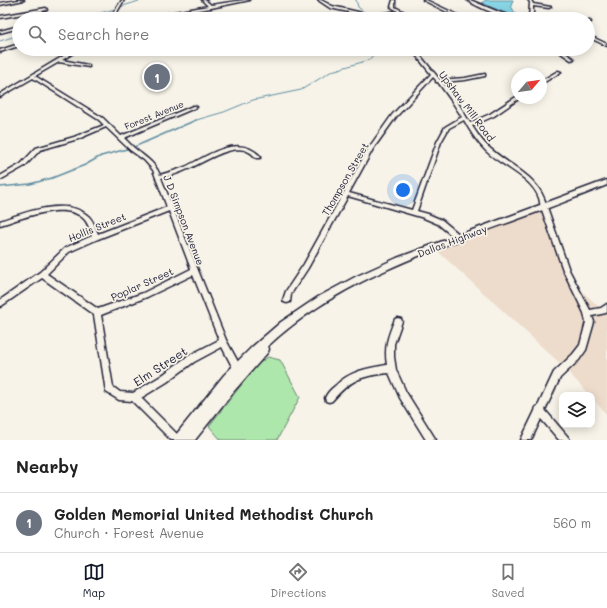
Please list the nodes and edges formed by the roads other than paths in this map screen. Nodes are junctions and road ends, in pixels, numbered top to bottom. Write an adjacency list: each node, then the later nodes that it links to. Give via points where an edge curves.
1 (23, 0): 10 (street)
2 (123, 0): 17 (street)
3 (203, 0): 12 (street)
4 (249, 0): 12 (street)
5 (319, 0): 19 (street, via 331,7)
6 (394, 0): 15 (street, via 393,7)
7 (424, 0): 21 (street)
8 (468, 0): 22 (street)
9 (529, 0): 11 (street)
10 (0, 4)
11 (531, 5): 13 (street); 23 (street)
12 (211, 7): 18 (street)
13 (549, 8)
14 (46, 9): 16 (street)
15 (401, 11): 20 (street)
16 (29, 12)
17 (115, 12)
18 (179, 12)
19 (353, 12)
20 (395, 12)
21 (450, 12)
22 (495, 12)
23 (531, 12)
24 (12, 15): 25 (street)
25 (0, 17)
26 (12, 29): 27 (street)
27 (0, 32)
28 (595, 39): 29 (street)
29 (607, 45)
30 (12, 47): 31 (street)
31 (0, 51)
32 (67, 56): 36 (street)
33 (418, 56): 41 (street, Upshaw Mill Road)
34 (568, 56): 35 (street)
35 (572, 59)
36 (59, 61): 37 (street); 40 (street)
37 (88, 66)
38 (559, 72): 42 (street)
39 (484, 75): 43 (street)
40 (32, 76): 44 (street); 48 (street, J D Simpson Avenue, via 76,102)
41 (433, 76): 43 (street, Upshaw Mill Road); 55 (street, Thompson Street, via 394,116 371,149)
42 (547, 79)
43 (437, 81): 47 (street, Upshaw Mill Road, via 454,100)
44 (0, 96)
45 (511, 103): 49 (street)
46 (195, 107): 50 (street, Forest Avenue)
47 (464, 118): 49 (street, Upshaw Mill Road); 58 (street, via 447,127 439,142)
48 (107, 125): 50 (street, J D Simpson Avenue); 53 (street, via 76,138 38,149 23,165)
49 (470, 125): 56 (street, Upshaw Mill Road, via 489,150 537,188 543,196)
50 (120, 138): 52 (street, J D Simpson Avenue, via 146,159)
51 (258, 157): 52 (street, via 248,149 232,148)
52 (159, 177): 57 (street, J D Simpson Avenue)
53 (0, 178)
54 (607, 182): 56 (main road, Dallas Highway)
55 (346, 194): 58 (street); 64 (street, Thompson Street, via 288,293)
56 (544, 207): 61 (main road, Dallas Highway); 67 (street, Upshaw Mill Road, via 566,270)
57 (171, 208): 60 (street, Hollis Street); 62 (street, J D Simpson Avenue)
58 (414, 212): 61 (street, via 440,222)
59 (0, 223): 60 (street, via 46,209 69,209 86,216)
60 (96, 237): 63 (street, Hollis Street, via 67,250)
61 (458, 237): 72 (main road, Dallas Highway, via 374,272 334,292 303,313)
62 (194, 271): 68 (street, Poplar Street, via 145,295); 70 (street, J D Simpson Avenue)
63 (42, 274): 65 (street, Hollis Street); 68 (street)
64 (287, 300)
65 (0, 304)
66 (607, 308): 67 (street)
67 (588, 313): 75 (street, via 590,322 583,347 557,375)
68 (97, 314): 73 (street, Elm Street, via 109,389 120,396)
69 (398, 321): 71 (street, via 390,344)
70 (223, 342): 72 (street, J D Simpson Avenue); 73 (street, Elm Street, via 191,359)
71 (391, 369): 74 (street, via 363,372 338,387); 78 (street, via 401,392)
72 (239, 372): 76 (main road, Dallas Highway); 77 (main road, Dallas Highway)
73 (134, 397): 76 (street)
74 (329, 398)
75 (539, 410): 79 (street); 80 (street)
76 (178, 440)
77 (187, 440)
78 (431, 440)
79 (526, 440)
80 (565, 440)

